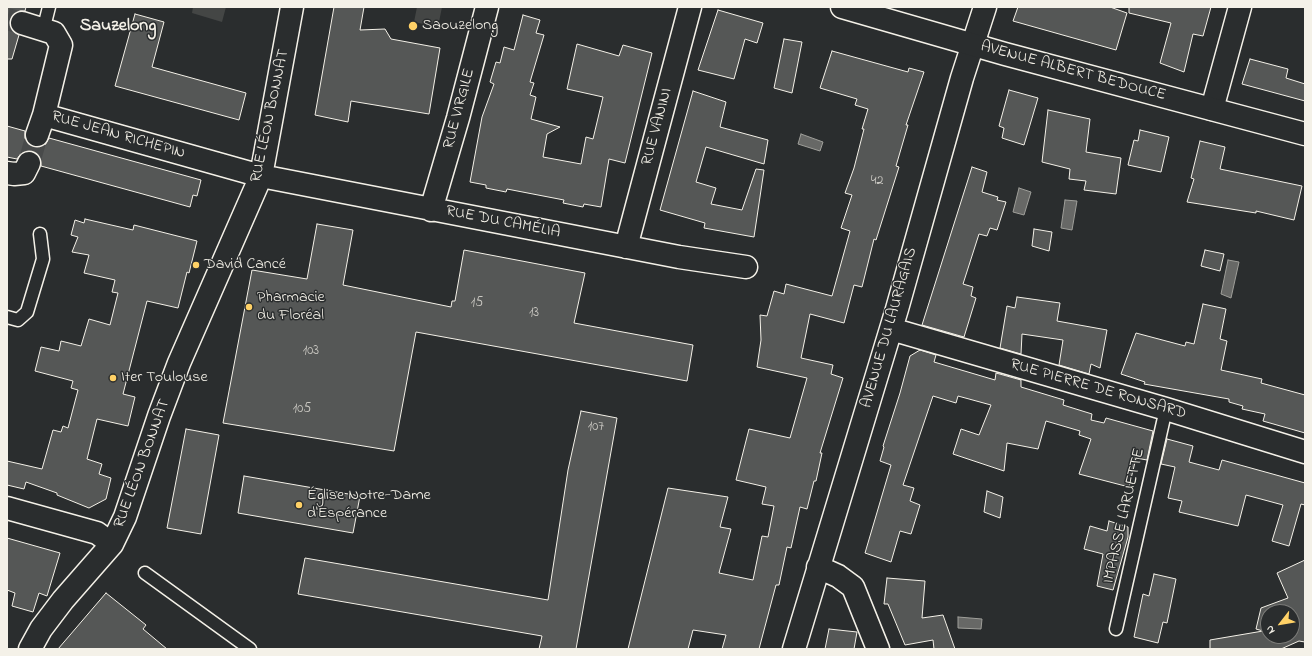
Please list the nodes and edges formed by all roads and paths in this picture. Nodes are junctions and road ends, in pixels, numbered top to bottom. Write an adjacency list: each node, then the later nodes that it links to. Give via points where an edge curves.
1 (49, 7): 8 (lane)
2 (292, 7): 15 (street, RUE LÉON BONNAT)
3 (487, 7): 16 (street, RUE VIRGILE)
4 (690, 7): 18 (street, RUE VANINI)
5 (842, 7): 10 (street, AVENUE ALBERT BEDOUCE)
6 (985, 7): 10 (street, AVENUE DU LAURAGAIS)
7 (1240, 7): 11 (street)
8 (46, 19)
9 (22, 24): 15 (street, RUE JEAN RICHEPIN, via 54,33 61,46 40,125)
10 (973, 45): 11 (street, AVENUE ALBERT BEDOUCE); 21 (street, AVENUE DU LAURAGAIS)
11 (1212, 109): 12 (street, AVENUE ALBERT BEDOUCE)
12 (1305, 134)
13 (29, 163): 14 (street, via 24,172)
14 (7, 172)
15 (261, 176): 16 (street, RUE DU CAMÉLIA); 25 (street, RUE LÉON BONNAT, via 179,363 125,518)
16 (431, 210): 18 (street, RUE DU CAMÉLIA)
17 (40, 234): 20 (lane, via 43,259 27,312 18,320)
18 (626, 247): 19 (street, RUE DU CAMÉLIA)
19 (746, 267)
20 (7, 316)
21 (891, 329): 22 (street, RUE PIERRE DE RONSARD); 26 (street, AVENUE DU LAURAGAIS)
22 (1166, 409): 23 (street, RUE PIERRE DE RONSARD); 28 (lane, IMPASSE LARUETTE)
23 (1305, 452)
24 (7, 508): 25 (street, via 97,533)
25 (112, 544): 29 (street, RUE LÉON BONNAT, via 63,600 41,629)
26 (818, 567): 31 (street, AVENUE DU LAURAGAIS); 32 (street, via 838,576 853,587)
27 (145, 573): 30 (lane)
28 (1116, 629)
29 (30, 649)
30 (250, 649)
31 (794, 649)
32 (878, 649)

